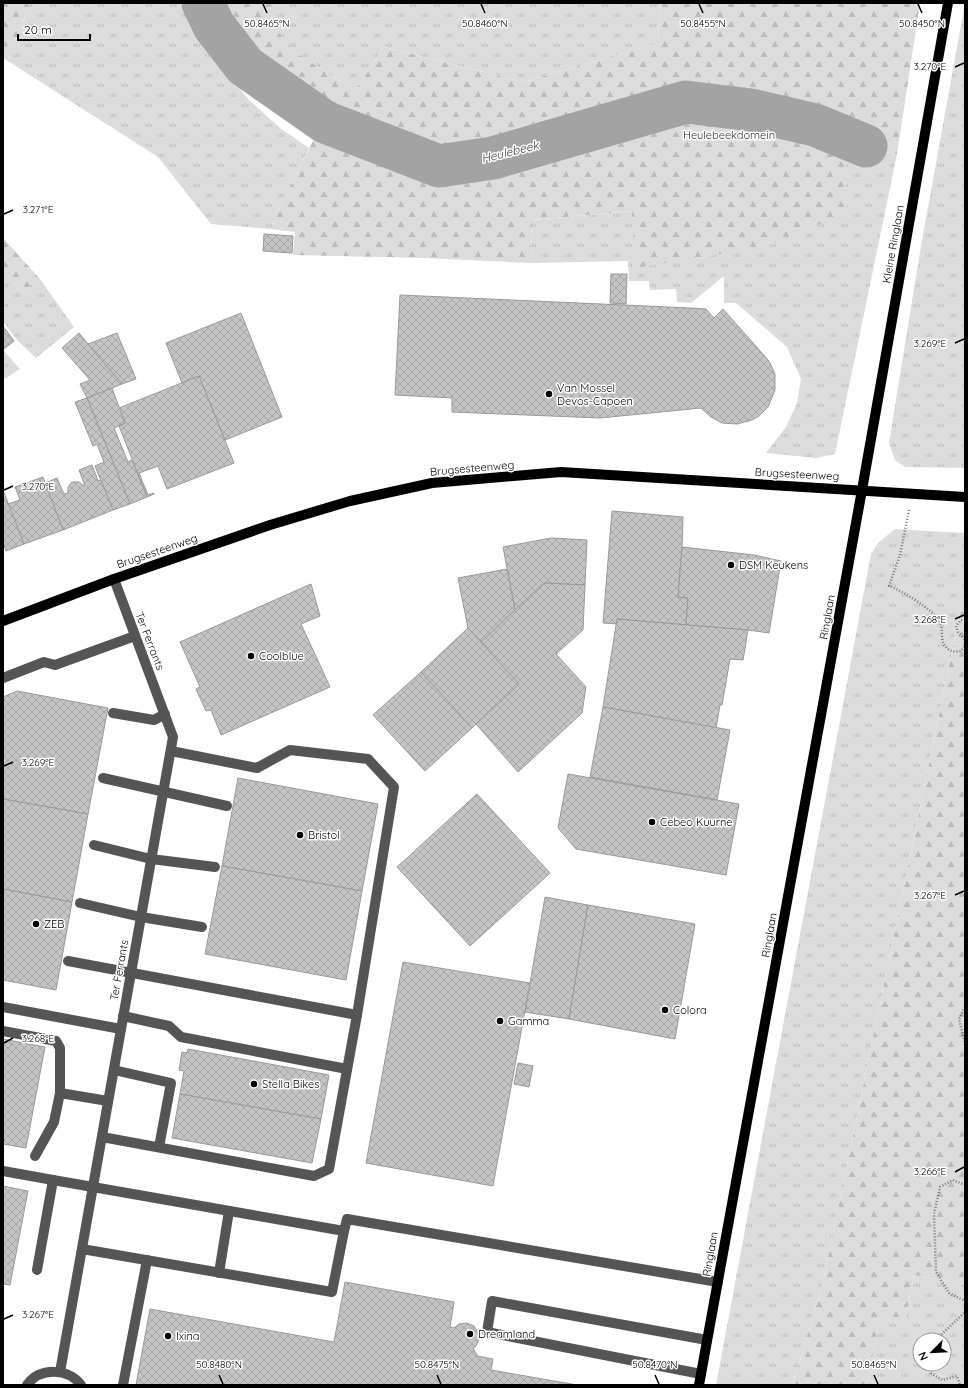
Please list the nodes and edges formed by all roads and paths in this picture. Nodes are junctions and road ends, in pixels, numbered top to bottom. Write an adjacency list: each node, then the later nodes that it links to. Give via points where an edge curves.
1 (948, 3): 2 (main road, Kleine Ringlaan)
2 (862, 490): 3 (main road, Brugsesteenweg); 5 (main road, Brugsesteenweg, via 561,472 432,483 350,501 270,525); 49 (main road, Ringlaan)
3 (912, 493): 4 (main road, Brugsesteenweg); 9 (path, via 900,555 889,586 900,590 940,621 945,648 954,652 961,651 965,646)
4 (965, 497)
5 (114, 579): 6 (main road, Brugsesteenweg); 8 (street, Ter Ferrants)
6 (3, 621)
7 (965, 621): 9 (path, via 961,620 956,626)
8 (135, 636): 10 (street, via 55,665 44,662); 12 (street, Ter Ferrants)
9 (965, 640)
10 (3, 678)
11 (113, 713): 12 (street, via 154,720)
12 (165, 714): 13 (street, Ter Ferrants, via 173,737)
13 (171, 751): 15 (street, Ter Ferrants); 27 (street, via 257,768 290,750 368,759 394,787)
14 (103, 778): 15 (street)
15 (164, 791): 16 (street); 18 (street, Ter Ferrants)
16 (226, 806)
17 (94, 844): 18 (street)
18 (151, 859): 19 (street); 21 (street, Ter Ferrants)
19 (215, 867)
20 (80, 903): 21 (street)
21 (141, 917): 22 (street); 24 (street, Ter Ferrants)
22 (202, 927)
23 (68, 961): 24 (street)
24 (131, 972): 27 (street); 28 (street, Ter Ferrants)
25 (3, 1007): 29 (street)
26 (965, 1007): 31 (path, via 959,1019)
27 (357, 1015): 33 (street)
28 (124, 1016): 29 (street, Ter Ferrants); 33 (street, via 169,1026 181,1037)
29 (121, 1029): 32 (street, Ter Ferrants)
30 (3, 1031): 34 (street, via 56,1041 60,1048)
31 (965, 1044)
32 (114, 1070): 35 (street, Ter Ferrants); 37 (street, via 171,1083)
33 (347, 1070): 37 (street, via 329,1169 314,1176)
34 (60, 1093): 35 (street); 38 (street, via 54,1122)
35 (108, 1101): 36 (street, Ter Ferrants)
36 (102, 1137): 37 (street); 42 (street, Ter Ferrants)
37 (159, 1147)
38 (35, 1156)
39 (3, 1171): 40 (street)
40 (53, 1180): 42 (street); 47 (street)
41 (965, 1185): 50 (path, via 953,1180 940,1187 934,1214 936,1272 949,1292)
42 (93, 1188): 43 (street); 45 (street, Ter Ferrants)
43 (229, 1211): 44 (street); 48 (street)
44 (344, 1231): 48 (street, via 332,1292); 49 (street, via 347,1219)
45 (82, 1249): 46 (street); 54 (street, Ter Ferrants)
46 (147, 1260): 48 (street); 59 (street)
47 (37, 1270)
48 (219, 1272)
49 (718, 1282): 53 (main road, Ringlaan)
50 (965, 1301)
51 (965, 1312): 52 (path)
52 (944, 1332)
53 (707, 1340): 56 (main road, Ringlaan); 56 (street, via 492,1301 487,1332)
54 (60, 1372): 57 (street, via 42,1374); 58 (street, via 77,1380)
55 (931, 1372): 61 (path, via 942,1380 957,1376)
56 (700, 1374): 60 (main road, Ringlaan)
57 (27, 1385)
58 (81, 1385)
59 (124, 1385)
60 (699, 1385)
61 (960, 1385)

